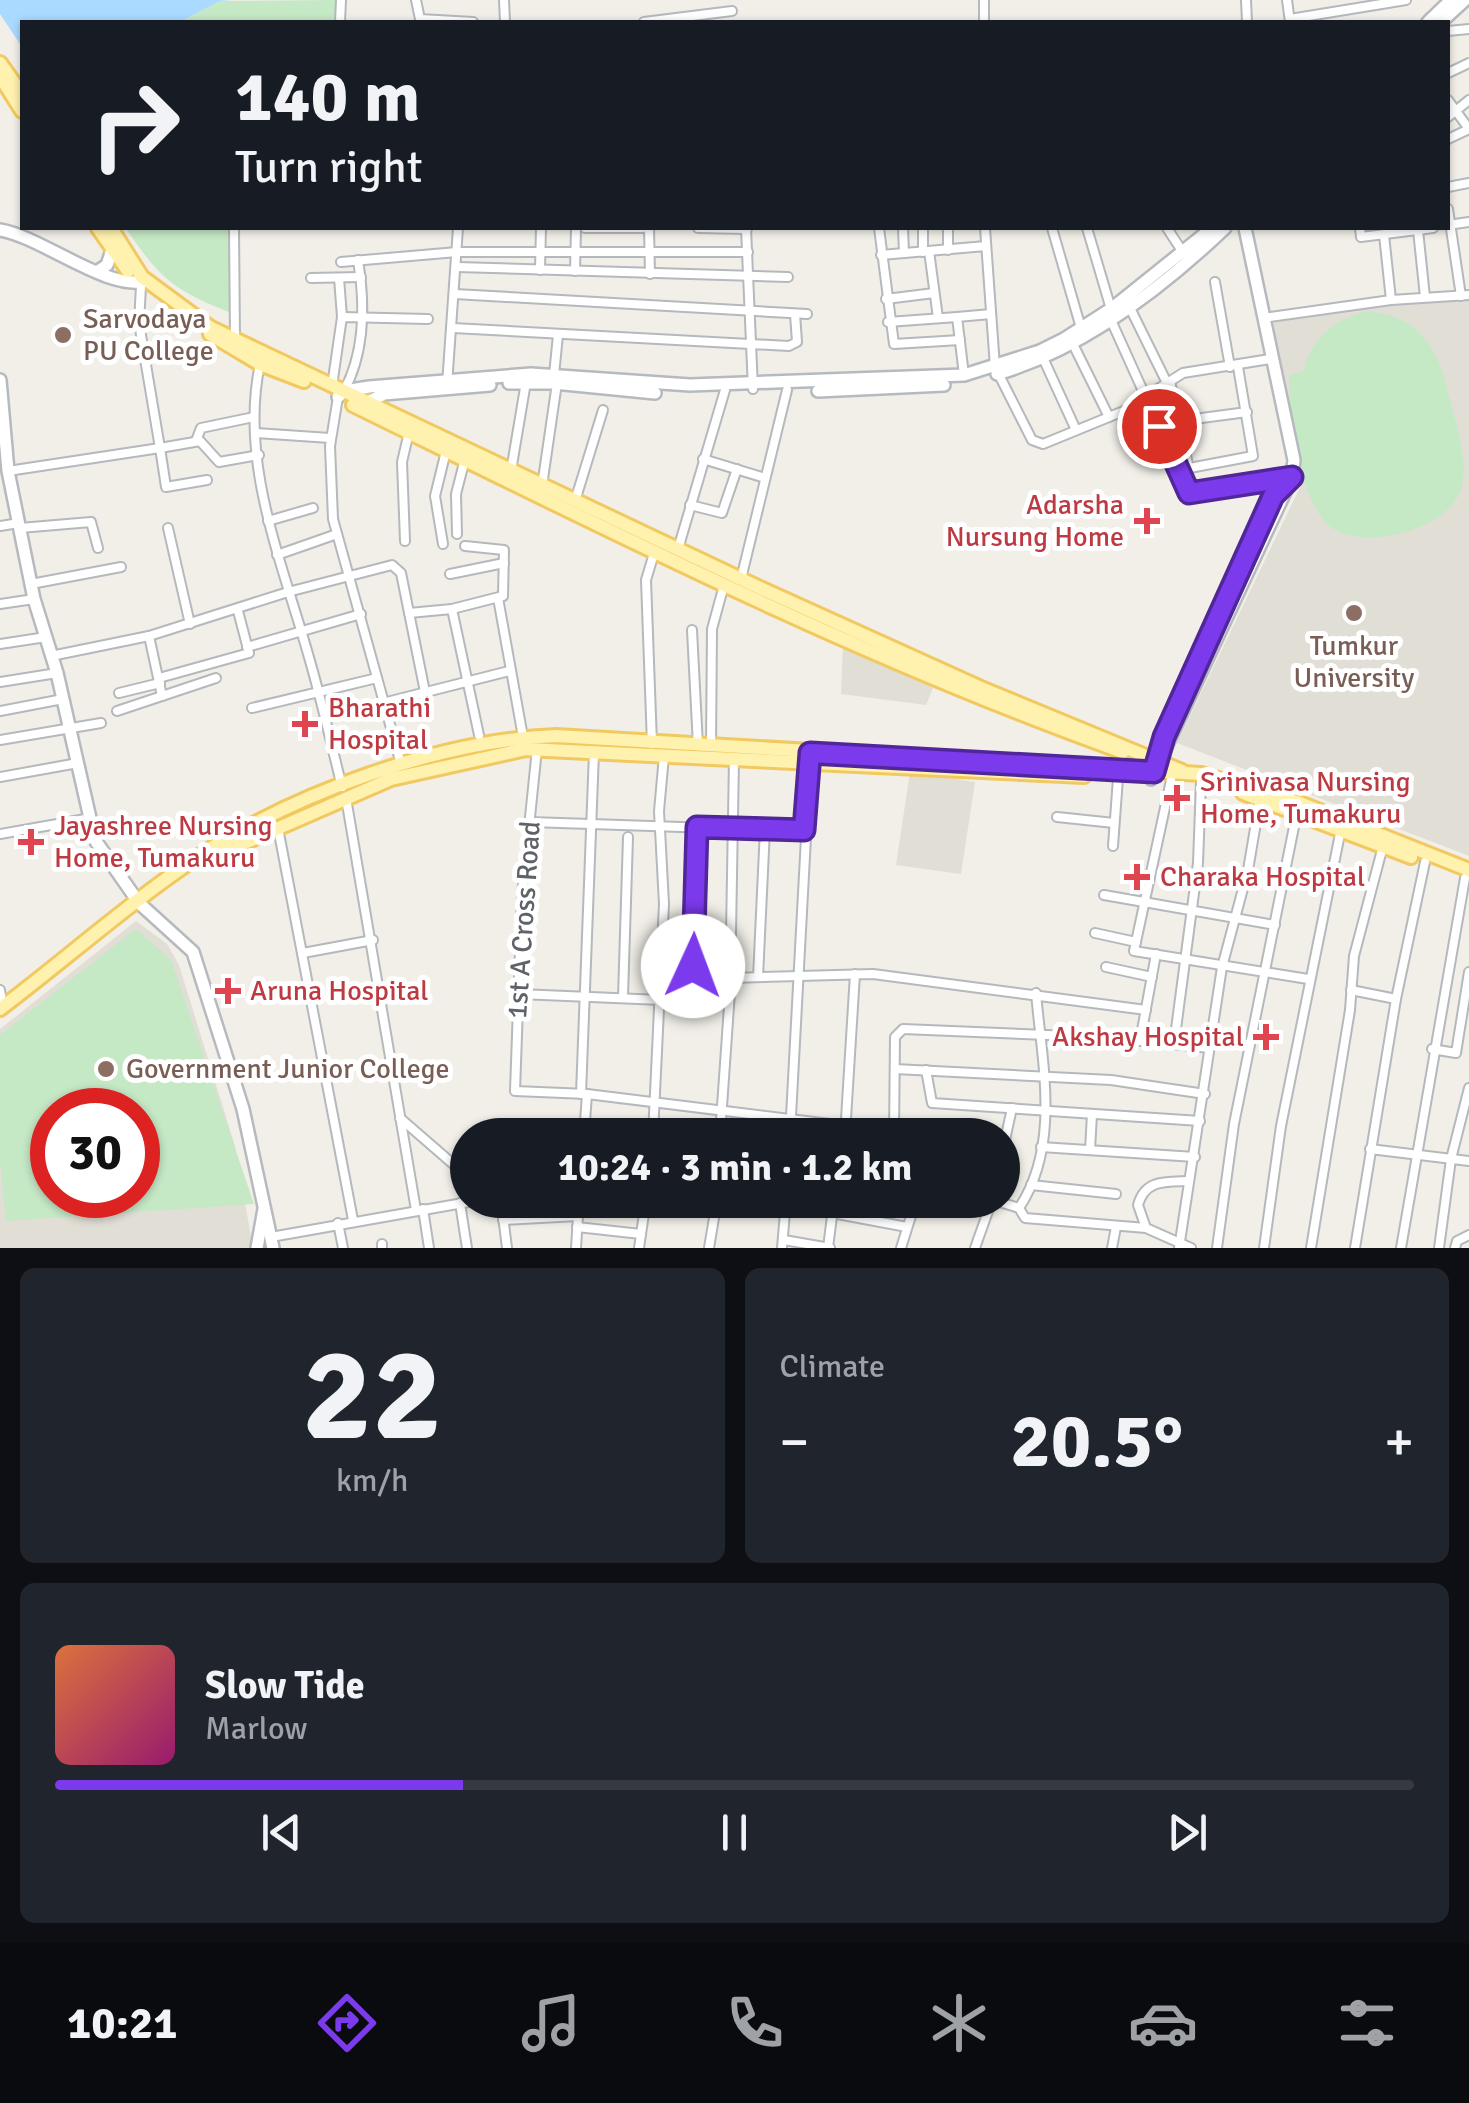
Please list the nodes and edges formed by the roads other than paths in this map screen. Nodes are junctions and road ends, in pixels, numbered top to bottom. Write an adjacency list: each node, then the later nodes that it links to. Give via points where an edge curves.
1 (416, 0): 6 (street, via 420,19)
2 (1406, 0): 8 (street)
3 (1451, 0): 9 (main road)
4 (1465, 0): 10 (main road)
5 (732, 11): 7 (street)
6 (437, 20)
7 (660, 20)
8 (1296, 20)
9 (1430, 20)
10 (1444, 20)
11 (0, 63): 13 (main road)
12 (0, 76): 16 (main road)
13 (20, 91)
14 (1469, 100): 17 (street)
15 (1450, 102): 17 (street)
16 (20, 108)
17 (1458, 110): 18 (street); 19 (street)
18 (1450, 115)
19 (1469, 129)
20 (1450, 229): 74 (street)
21 (0, 230): 62 (main road)
22 (99, 230): 45 (main road)
23 (111, 230): 71 (main road)
24 (234, 230): 94 (street)
25 (458, 230): 48 (street)
26 (541, 230): 50 (street)
27 (576, 230): 51 (street)
28 (646, 230): 47 (street)
29 (747, 230): 52 (street)
30 (880, 230): 56 (street)
31 (904, 230): 54 (street)
32 (923, 230): 53 (street)
33 (948, 230): 46 (street)
34 (985, 230): 44 (street)
35 (1053, 230): 92 (street)
36 (1088, 230): 83 (street)
37 (1169, 230): 55 (street)
38 (1210, 230): 55 (main road)
39 (1222, 230): 83 (main road)
40 (1245, 230): 88 (main road)
41 (1360, 230): 43 (street, via 1362,237)
42 (1418, 230): 43 (street); 75 (street)
43 (1384, 235): 77 (street)
44 (986, 246): 46 (street); 82 (street)
45 (112, 250): 62 (main road); 71 (main road)
46 (948, 250): 53 (street)
47 (651, 251): 51 (street); 52 (street); 64 (street)
48 (457, 252): 49 (street); 57 (street); 59 (street)
49 (497, 252): 50 (street); 60 (street)
50 (540, 252): 51 (street); 61 (street)
51 (575, 252): 63 (street)
52 (748, 252): 65 (street)
53 (926, 252): 54 (street); 72 (street)
54 (904, 253): 56 (street)
55 (1184, 254): 83 (main road)
56 (882, 255): 76 (street)
57 (358, 260): 58 (street); 66 (street)
58 (342, 262)
59 (456, 267): 60 (street); 73 (street)
60 (497, 269): 61 (street)
61 (540, 270): 63 (street)
62 (98, 271): 71 (main road)
63 (575, 271): 64 (street)
64 (650, 274): 65 (street)
65 (750, 276): 67 (street); 79 (street)
66 (361, 277): 69 (street); 86 (street)
67 (788, 277)
68 (311, 278): 69 (street)
69 (339, 278): 84 (street)
70 (1214, 282): 101 (street)
71 (141, 283): 94 (main road); 100 (main road); 126 (street, via 139,322)
72 (934, 293): 76 (street); 87 (street)
73 (454, 294): 79 (street); 91 (street)
74 (1465, 296): 75 (street)
75 (1425, 297): 77 (street)
76 (886, 298): 90 (street)
77 (1391, 300): 88 (street)
78 (1132, 312): 107 (street)
79 (752, 313): 80 (street); 97 (street)
80 (795, 314): 81 (street); 97 (street, via 794,345)
81 (808, 314)
82 (990, 314): 85 (street); 102 (street)
83 (1110, 314): 92 (main road); 96 (main road); 113 (street)
84 (342, 317): 86 (street); 112 (street)
85 (957, 317): 87 (street); 95 (street)
86 (362, 318): 89 (street); 112 (street, via 353,373)
87 (938, 318): 90 (street)
88 (1262, 318): 99 (main road)
89 (428, 319)
90 (888, 322): 95 (street, via 894,344)
91 (453, 328): 93 (street); 108 (street)
92 (1081, 328): 96 (main road)
93 (558, 335): 97 (street); 104 (street)
94 (235, 339): 112 (main road)
95 (960, 340): 103 (street)
96 (1071, 340): 98 (main road); 102 (main road); 119 (street)
97 (752, 345): 109 (street)
98 (1044, 358): 102 (main road); 121 (street)
99 (1270, 359): 101 (street); 138 (main road, via 1294,460)
100 (260, 364): 112 (main road); 118 (street)
101 (1234, 367): 107 (street, via 1184,373); 116 (street)
102 (996, 370): 103 (main road); 111 (main road, via 921,387); 121 (street, via 1032,440 1043,444)
103 (964, 376): 109 (main road)
104 (556, 379): 106 (main road); 108 (main road); 109 (main road); 110 (main road, via 636,393); 139 (street)
105 (0, 380): 117 (main road)
106 (526, 382): 108 (main road); 135 (street)
107 (1169, 382): 113 (street); 120 (street)
108 (447, 385): 112 (main road); 114 (main road)
109 (753, 387): 110 (main road); 111 (main road)
110 (725, 390): 130 (street)
111 (787, 390): 136 (street)
112 (338, 391): 114 (main road); 124 (street)
113 (1146, 399): 119 (street); 133 (street)
114 (362, 404): 122 (main road); 135 (main road)
115 (603, 410): 140 (street)
116 (1247, 412): 120 (street); 132 (street, via 1254,456)
117 (2, 413): 134 (main road)
118 (254, 417): 123 (street); 125 (street, via 201,428)
119 (1109, 417): 121 (street)
120 (1179, 421): 132 (street)
121 (1076, 430)
122 (409, 432): 127 (main road); 149 (street, via 402,462)
123 (256, 434): 124 (street); 128 (street)
124 (330, 438): 147 (street)
125 (196, 441): 126 (street); 128 (street, via 214,461)
126 (160, 448): 134 (street); 137 (street, via 166,487)
127 (446, 450): 129 (main road); 150 (street, via 436,496)
128 (259, 455): 143 (street)
129 (465, 459): 135 (main road); 148 (street, via 456,494)
130 (703, 459): 131 (street); 141 (street)
131 (736, 469): 136 (street); 141 (street, via 722,513)
132 (1189, 469): 133 (street)
133 (1179, 470): 138 (street, via 1189,493)
134 (4, 472): 145 (main road)
135 (510, 475): 139 (main road); 152 (main road)
136 (765, 478): 160 (street)
137 (207, 480)
138 (1289, 483): 209 (main road, via 1172,740)
139 (542, 486): 140 (main road)
140 (575, 502): 152 (main road)
141 (690, 505): 154 (street)
142 (313, 508): 143 (street)
143 (268, 521): 155 (street)
144 (0, 526): 145 (street)
145 (19, 526): 153 (street, via 91,522); 161 (main road)
146 (168, 528): 171 (street)
147 (337, 534): 155 (street); 159 (street)
148 (457, 534)
149 (405, 542)
150 (443, 544)
151 (465, 546): 156 (street, via 504,550)
152 (656, 546): 154 (main road); 162 (main road); 200 (street, via 646,580)
153 (98, 548)
154 (678, 549): 160 (main road)
155 (277, 555): 163 (street)
156 (504, 563): 158 (street); 164 (street, via 506,592)
157 (121, 567): 161 (street)
158 (450, 574)
159 (348, 575): 163 (street); 169 (street, via 399,567); 170 (street)
160 (741, 579): 209 (main road)
161 (30, 584): 165 (main road)
162 (724, 585): 201 (street, via 712,629); 204 (main road, via 972,698)
163 (288, 592): 168 (street); 172 (street)
164 (498, 598): 167 (street); 179 (street)
165 (34, 600): 166 (street); 175 (main road)
166 (0, 604)
167 (452, 609): 169 (street); 184 (street)
168 (238, 610): 171 (street); 177 (street)
169 (409, 613): 187 (street)
170 (360, 614): 172 (street); 182 (street)
171 (190, 624): 174 (street)
172 (300, 630): 177 (street); 186 (street)
173 (692, 630): 201 (street)
174 (149, 636): 178 (street); 183 (street)
175 (46, 637): 176 (street); 178 (main road)
176 (0, 644)
177 (247, 648): 183 (street)
178 (52, 656): 180 (main road)
179 (509, 671): 184 (street); 198 (street)
180 (57, 673): 185 (street); 190 (main road)
181 (216, 678): 189 (street)
182 (377, 678): 186 (street); 191 (street)
183 (159, 681): 188 (street); 189 (street)
184 (466, 681): 187 (street); 197 (street)
185 (0, 682)
186 (318, 692): 192 (street); 215 (street)
187 (425, 692): 191 (street)
188 (119, 693)
189 (162, 696): 193 (street)
190 (63, 699): 194 (street); 196 (main road)
191 (383, 702): 210 (street)
192 (252, 708)
193 (117, 710)
194 (0, 711)
195 (101, 722): 196 (street)
196 (70, 728): 199 (street); 208 (main road)
197 (479, 735)
198 (523, 738): 200 (main road); 210 (main road)
199 (0, 740)
200 (652, 744): 201 (main road)
201 (704, 746): 206 (main road)
202 (537, 749): 203 (main road); 215 (main road, via 419,770); 220 (street, 1st A Cross Road)
203 (594, 752): 205 (main road); 221 (street)
204 (1123, 753): 209 (main road); 211 (main road)
205 (664, 756): 207 (main road); 224 (street)
206 (810, 758): 207 (main road); 211 (main road); 229 (street)
207 (734, 760): 227 (street)
208 (78, 763): 212 (street); 219 (main road)
209 (1155, 763): 211 (main road); 213 (main road); 214 (main road)
210 (401, 764): 215 (main road)
211 (1114, 773): 222 (street)
212 (0, 777)
213 (1192, 778): 214 (main road); 216 (main road); 223 (main road, via 1263,790); 239 (street, via 1200,848)
214 (1171, 780): 237 (street)
215 (344, 793): 226 (main road); 238 (main road, via 212,848); 243 (street)
216 (1260, 799): 217 (main road); 240 (street)
217 (1297, 812): 223 (main road); 241 (street)
218 (1057, 816): 222 (street)
219 (90, 818): 230 (street); 238 (main road, via 95,840)
220 (530, 822): 221 (street); 261 (street, 1st A Cross Road)
221 (592, 824): 224 (street); 262 (street)
222 (1114, 824): 232 (street)
223 (1342, 825): 233 (main road); 235 (main road); 257 (street)
224 (664, 826): 225 (street); 264 (street)
225 (697, 827): 227 (street); 266 (street)
226 (278, 828): 238 (main road, via 214,856); 245 (street)
227 (731, 828): 228 (street); 256 (street)
228 (764, 829): 229 (street); 254 (street)
229 (804, 830): 253 (street)
230 (0, 834)
231 (628, 837): 263 (street)
232 (1113, 846)
233 (1382, 846): 234 (main road); 259 (street)
234 (1425, 862): 235 (main road); 265 (street)
235 (1468, 876): 274 (street)
236 (1104, 895): 237 (street)
237 (1144, 902): 239 (street); 244 (street)
238 (142, 905): 269 (main road); 310 (main road, via 193,952)
239 (1192, 910): 240 (street); 247 (street)
240 (1233, 919): 241 (street); 249 (street)
241 (1275, 925): 250 (street)
242 (1094, 934): 244 (street)
243 (373, 940): 245 (street); 288 (street)
244 (1136, 942): 246 (street, via 1134,951)
245 (303, 954): 323 (street)
246 (1156, 954): 247 (street); 255 (street)
247 (1185, 959): 249 (street); 272 (street)
248 (1106, 967): 255 (street)
249 (1222, 967): 250 (street); 273 (street)
250 (1266, 972): 257 (street); 348 (street)
251 (1469, 972): 275 (street)
252 (854, 974): 253 (street); 260 (street); 293 (street)
253 (796, 975): 254 (street); 292 (street)
254 (758, 977): 256 (street)
255 (1152, 977): 268 (street)
256 (730, 978): 285 (street)
257 (1308, 979): 349 (street)
258 (0, 990): 269 (street)
259 (1351, 990): 265 (street); 350 (street)
260 (1036, 993): 268 (street); 270 (street)
261 (519, 994): 262 (street); 281 (street, 1st A Cross Road, via 515,1091)
262 (585, 996): 263 (street); 281 (street)
263 (623, 997): 264 (street)
264 (658, 998): 266 (street); 283 (street)
265 (1396, 999): 299 (street)
266 (692, 1001): 267 (street)
267 (709, 1002)
268 (1146, 1010): 271 (street)
269 (1, 1012)
270 (1040, 1036): 271 (street); 277 (street, via 902,1029 895,1037); 279 (street)
271 (1140, 1040): 272 (street)
272 (1174, 1044): 273 (street)
273 (1209, 1048): 282 (street)
274 (1432, 1049): 275 (street); 301 (street)
275 (1456, 1053): 276 (street)
276 (1469, 1056)
277 (896, 1068): 278 (street); 294 (street)
278 (926, 1070): 279 (street); 284 (street, via 932,1103)
279 (1044, 1077): 282 (street); 286 (street)
280 (1469, 1088): 297 (street)
281 (584, 1094): 283 (street); 289 (street)
282 (1205, 1094): 296 (street)
283 (655, 1102): 285 (street); 290 (street)
284 (1012, 1108): 286 (street); 295 (street)
285 (720, 1110): 291 (street); 292 (street)
286 (1047, 1111): 287 (street); 298 (street)
287 (1092, 1114): 296 (street); 300 (street)
288 (400, 1118): 304 (street); 312 (street)
289 (584, 1118)
290 (654, 1118)
291 (720, 1118)
292 (791, 1118)
293 (847, 1118)
294 (894, 1118)
295 (1010, 1118)
296 (1200, 1121): 302 (street)
297 (1464, 1127): 303 (street)
298 (1041, 1147): 300 (street); 307 (street)
299 (1370, 1149): 301 (street); 351 (street)
300 (1090, 1150): 302 (street)
301 (1414, 1154): 303 (street); 352 (street)
302 (1194, 1157): 306 (street)
303 (1451, 1158): 305 (street); 353 (street)
304 (450, 1161)
305 (1469, 1161)
306 (1189, 1182): 329 (street, via 1145,1189 1138,1205); 334 (street)
307 (1031, 1185): 308 (street); 311 (street)
308 (1116, 1194)
309 (450, 1204): 312 (street)
310 (265, 1206): 332 (main road); 335 (main road)
311 (1020, 1208): 328 (street, via 1026,1218)
312 (420, 1209): 323 (street); 337 (street)
313 (462, 1218): 338 (street)
314 (540, 1218): 324 (street)
315 (578, 1218): 326 (street)
316 (644, 1218): 330 (street)
317 (714, 1218): 342 (street)
318 (785, 1218): 333 (street)
319 (832, 1218): 343 (street)
320 (859, 1218): 327 (street)
321 (911, 1218): 327 (street)
322 (986, 1218): 345 (street)
323 (353, 1220): 325 (street)
324 (503, 1220): 339 (street)
325 (338, 1223): 332 (street); 336 (street)
326 (577, 1227): 330 (street); 340 (street)
327 (908, 1227): 344 (street)
328 (1116, 1227): 329 (street); 346 (street)
329 (1146, 1228): 334 (street)
330 (642, 1234): 341 (street)
331 (1469, 1234): 354 (street)
332 (275, 1242)
333 (783, 1244): 343 (street)
334 (1180, 1245): 347 (street)
335 (257, 1248)
336 (343, 1248)
337 (429, 1248)
338 (467, 1248)
339 (506, 1248)
340 (576, 1248)
341 (640, 1248)
342 (709, 1248)
343 (829, 1248)
344 (901, 1248)
345 (975, 1248)
346 (1112, 1248)
347 (1192, 1248)
348 (1217, 1248)
349 (1264, 1248)
350 (1311, 1248)
351 (1355, 1248)
352 (1401, 1248)
353 (1438, 1248)
354 (1456, 1248)

